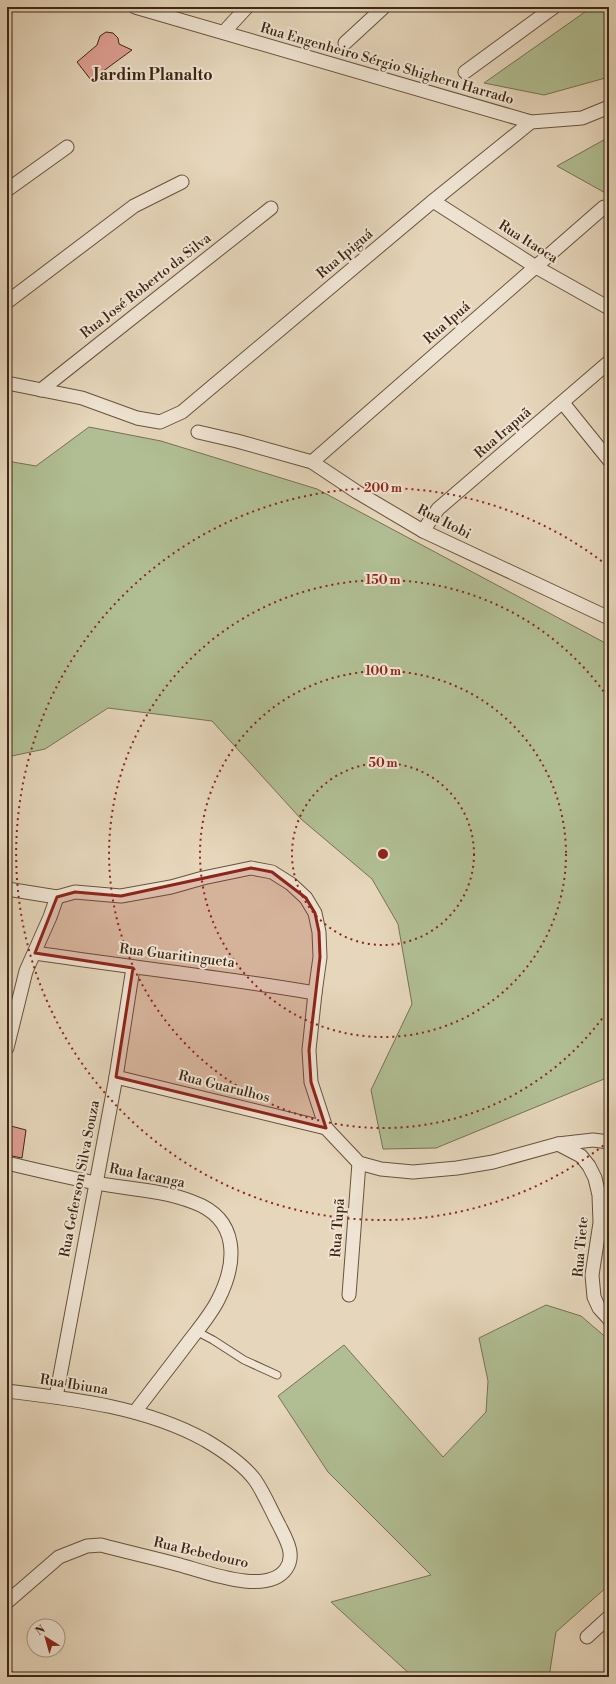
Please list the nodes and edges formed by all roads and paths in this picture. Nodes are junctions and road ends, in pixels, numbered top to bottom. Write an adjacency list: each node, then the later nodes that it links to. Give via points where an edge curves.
1 (135, 7): 5 (street, Rua Engenheiro Sérgio Shigheru Harrado)
2 (247, 7): 5 (street)
3 (384, 7): 6 (street)
4 (554, 7): 7 (street)
5 (224, 32): 9 (street, Rua Engenheiro Sérgio Shigheru Harrado)
6 (345, 43)
7 (465, 72)
8 (609, 107): 9 (street, Rua Engenheiro Sérgio Shigheru Harrado, via 582,118)
9 (531, 122): 13 (street, Rua Ipiguá)
10 (67, 147): 12 (street)
11 (182, 182): 17 (street, via 134,206)
12 (7, 190)
13 (433, 201): 16 (street, Rua Itaoca); 21 (street, Rua Ipiguá, via 182,412 160,422 137,418 82,398)
14 (604, 207): 16 (street, Rua Ipuá)
15 (271, 208): 21 (street, Rua José Roberto da Silva)
16 (536, 267): 18 (street, Rua Itaoca); 25 (street, Rua Ipuá)
17 (7, 302)
18 (609, 308)
19 (609, 362): 22 (street, Rua Irapuã)
20 (7, 384): 21 (street, Rua Ipiguá)
21 (41, 390)
22 (563, 403): 24 (street); 26 (street, Rua Irapuã, via 438,509)
23 (198, 432): 25 (street, Rua Itobi)
24 (609, 460)
25 (312, 462): 26 (street, Rua Itobi)
26 (423, 531): 27 (street, Rua Itobi)
27 (609, 618)
28 (7, 889): 29 (street)
29 (58, 897): 30 (street); 32 (street, via 74,892 121,896 164,889 251,868 272,872 306,898 315,914 320,957)
30 (35, 953): 31 (street, Rua Guaritingueta); 33 (street, via 26,971)
31 (133, 968): 32 (street, Rua Guaritingueta, via 237,980); 34 (street, Rua Geferson Silva Souza)
32 (315, 993): 35 (street, via 309,1050 310,1082)
33 (7, 1048)
34 (116, 1077): 35 (street, Rua Guarulhos); 40 (street, Rua Geferson Silva Souza)
35 (326, 1128): 39 (street)
36 (609, 1142): 37 (street, via 593,1140)
37 (558, 1144): 39 (street, via 493,1162 457,1168 413,1172 381,1169); 42 (street, Rua Tiete, via 581,1156 595,1178 599,1195 600,1223 592,1275 594,1297 599,1308)
38 (7, 1163): 40 (street, Rua Iacanga)
39 (359, 1163): 41 (street, Rua Tupã)
40 (95, 1183): 43 (street, Rua Iacanga, via 163,1194 194,1202 223,1222 229,1235 232,1252 228,1273 218,1301); 46 (street, Rua Geferson Silva Souza)
41 (349, 1295)
42 (609, 1318)
43 (196, 1332): 44 (lane, via 244,1360); 47 (street, Rua Iacanga)
44 (277, 1375)
45 (7, 1391): 46 (street, Rua Ibiuna)
46 (56, 1397): 47 (street, Rua Ibiuna)
47 (135, 1412): 48 (street, Rua Bebedouro, via 205,1440 235,1460 250,1475 288,1543 291,1556 283,1573 273,1580 260,1582 235,1579 101,1545 87,1546 59,1557)
48 (7, 1602)
49 (609, 1617): 50 (street)
50 (587, 1637)

